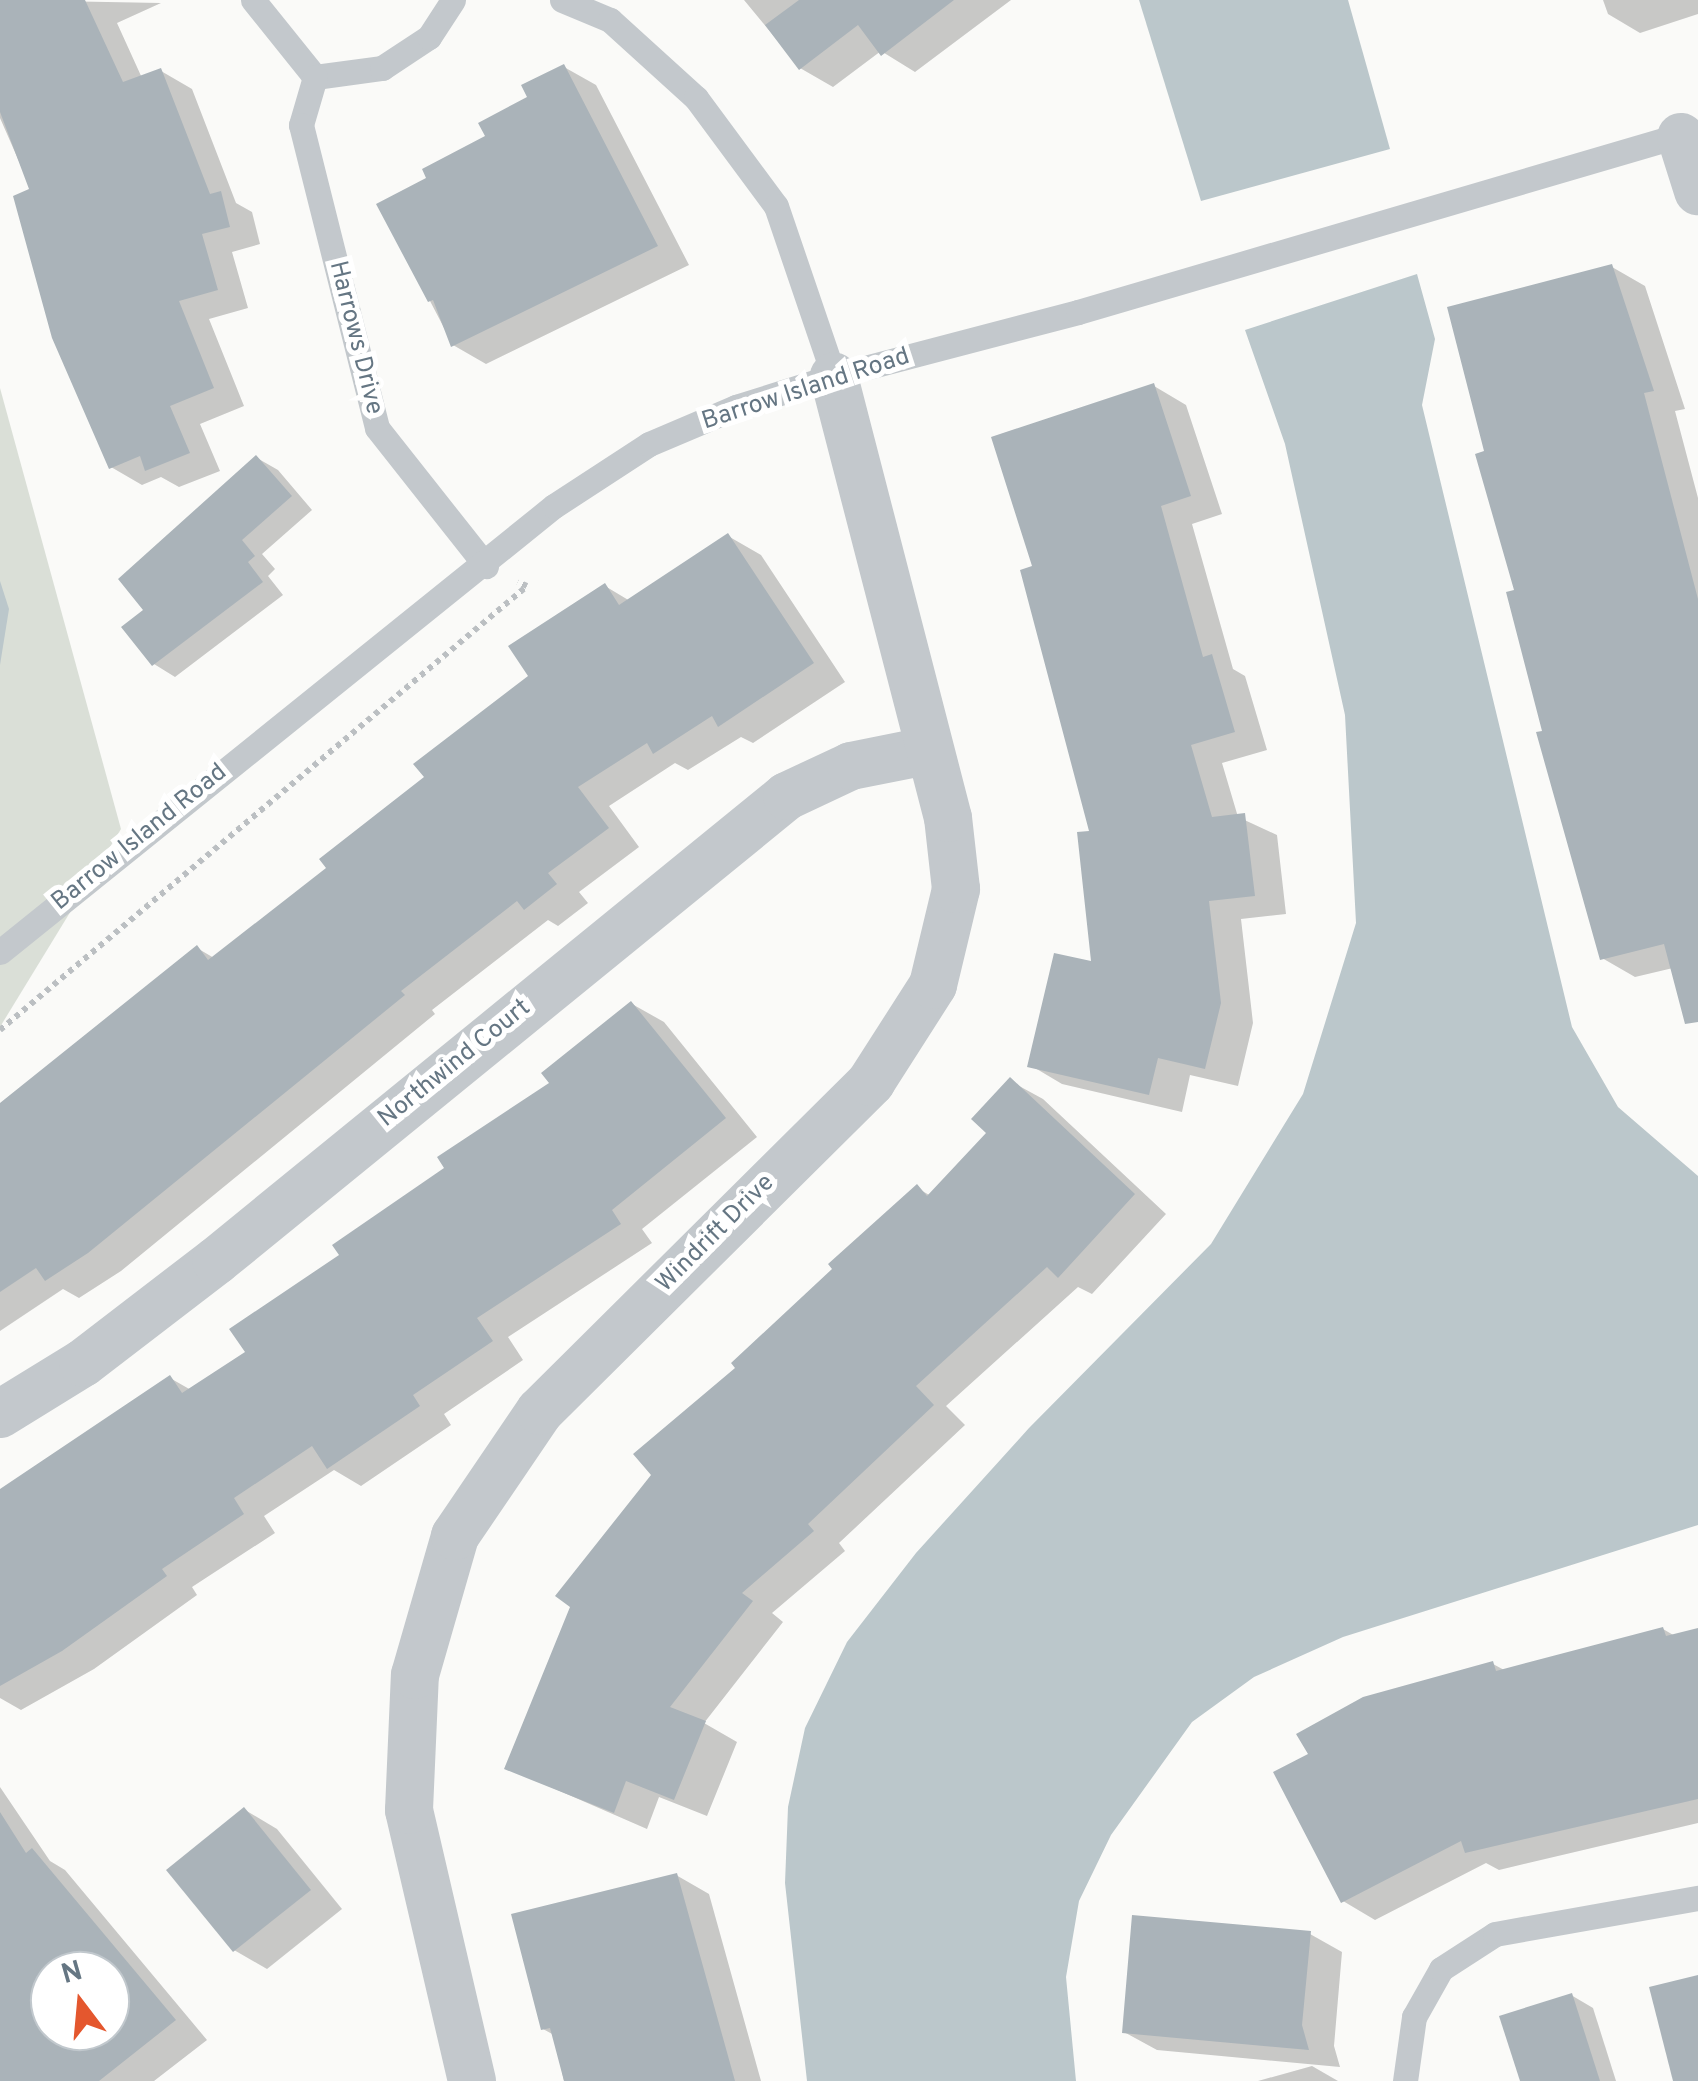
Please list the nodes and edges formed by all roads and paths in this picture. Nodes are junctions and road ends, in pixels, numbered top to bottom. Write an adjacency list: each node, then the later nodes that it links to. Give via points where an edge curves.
1 (253, 0): 4 (lane)
2 (453, 0): 4 (lane, via 428,37 382,68)
3 (562, 0): 7 (lane, via 610,20 696,98 776,206)
4 (316, 77): 8 (lane, Harrows Drive, via 301,125 377,428)
5 (1689, 132): 6 (street); 7 (lane, Barrow Island Road)
6 (1698, 191)
7 (834, 376): 8 (lane, Barrow Island Road, via 649,444 554,506); 9 (street, Windrift Drive, via 927,732)
8 (486, 566): 10 (lane, Barrow Island Road); 11 (path, via 526,586)
9 (926, 751): 12 (street, Northwind Court, via 851,766 787,796 216,1262 82,1364); 14 (street, Windrift Drive, via 948,818 956,889 933,985 872,1082 540,1411 455,1536 415,1675 408,1810)
10 (0, 952)
11 (0, 1030)
12 (0, 1414)
13 (1698, 1898): 15 (lane, via 1496,1934 1441,1969 1414,2017)
14 (472, 2081)
15 (1405, 2081)

